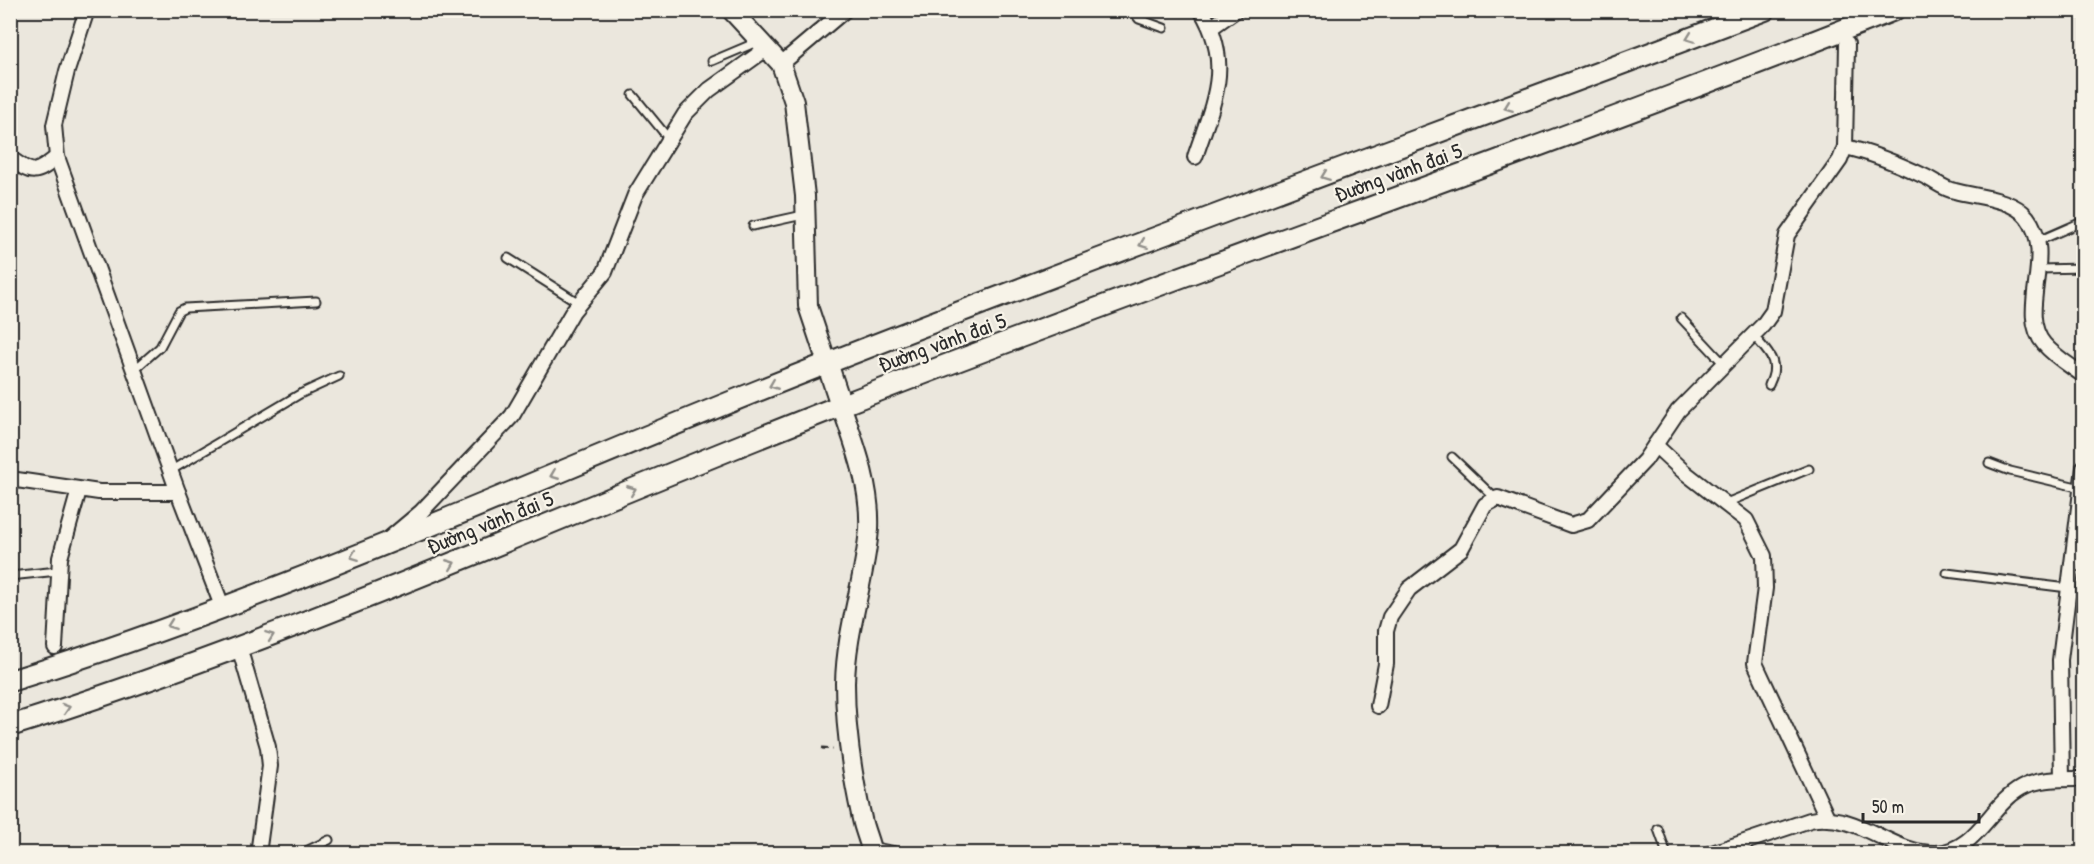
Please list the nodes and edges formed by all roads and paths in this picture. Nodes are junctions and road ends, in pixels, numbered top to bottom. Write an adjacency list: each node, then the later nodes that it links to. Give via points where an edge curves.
1 (87, 10): 18 (street, via 54,124)
2 (731, 10): 12 (street)
3 (845, 10): 14 (street)
4 (1132, 10): 10 (lane, via 1139,19)
5 (1202, 10): 9 (street)
6 (1236, 10): 9 (street)
7 (1765, 10): 32 (main road, Đường vành đai 5, one-way to 32)
8 (1894, 10): 38 (main road, Đường vành đai 5)
9 (1212, 27): 19 (street, via 1220,57 1220,76)
10 (1164, 28)
11 (1847, 44): 17 (street)
12 (763, 45): 13 (lane); 14 (street); 16 (street, via 696,101)
13 (712, 61)
14 (781, 64): 21 (street, via 794,102)
15 (633, 95): 16 (lane)
16 (669, 139): 29 (street, via 630,206 605,272)
17 (1845, 147): 24 (street, via 1864,151 1951,190 2017,208 2027,217); 31 (street, via 1787,235 1775,305)
18 (57, 157): 20 (street, via 34,172); 34 (street)
19 (1195, 157)
20 (10, 158)
21 (806, 215): 23 (lane); 32 (street, via 808,306)
22 (2084, 221): 24 (lane)
23 (753, 226)
24 (2036, 242): 27 (street)
25 (508, 258): 29 (lane)
26 (2084, 268): 27 (lane)
27 (2039, 269): 36 (street, via 2033,313 2036,330 2044,344)
28 (316, 301): 34 (lane, via 185,308 179,311 160,346)
29 (579, 303): 51 (street, via 512,416 421,512)
30 (1681, 318): 33 (lane)
31 (1753, 335): 33 (street); 37 (lane, via 1773,360 1775,372)
32 (827, 363): 38 (main road); 51 (main road, Đường vành đai 5, one-way to 51)
33 (1724, 364): 39 (street, via 1678,411)
34 (134, 370): 44 (street)
35 (339, 376): 44 (lane, via 300,394)
36 (2084, 376)
37 (1768, 385)
38 (842, 405): 58 (main road, Đường vành đai 5, one-way to 38); 68 (street, via 868,499 868,530 845,681 852,766)
39 (1655, 445): 49 (street, via 1588,520 1579,524 1571,525); 50 (street)
40 (1452, 458): 49 (lane)
41 (1989, 463): 46 (lane)
42 (2084, 467): 46 (street)
43 (1809, 469): 50 (lane)
44 (171, 471): 48 (street)
45 (10, 479): 47 (street)
46 (2081, 488): 55 (street)
47 (79, 490): 48 (street); 52 (street)
48 (178, 492): 56 (street)
49 (1495, 498): 60 (street, via 1485,505 1461,549 1409,589 1390,617)
50 (1726, 503): 64 (street, via 1746,520 1764,556 1766,588 1755,663)
51 (381, 545): 56 (main road, Đường vành đai 5, one-way to 56)
52 (58, 571): 54 (lane); 57 (street)
53 (1947, 573): 55 (lane)
54 (10, 576)
55 (2068, 588): 62 (street, via 2060,660)
56 (222, 606): 59 (main road, Đường vành đai 5, one-way to 59)
57 (55, 647)
58 (238, 647): 61 (main road, Đường vành đai 5, one-way to 58); 69 (street, via 270,765)
59 (10, 681)
60 (1378, 706)
61 (10, 726)
62 (2062, 779): 63 (street); 66 (street, via 2019,789 1971,839 1956,848 1935,853 1912,849)
63 (2084, 779)
64 (1827, 817): 66 (street, via 1846,820); 73 (street)
65 (1658, 829): 72 (lane)
66 (1886, 837): 74 (lane)
67 (329, 840): 70 (lane)
68 (872, 852): 71 (street)
69 (258, 854)
70 (300, 854)
71 (893, 854)
72 (1667, 854)
73 (1709, 854)
74 (1892, 854)

